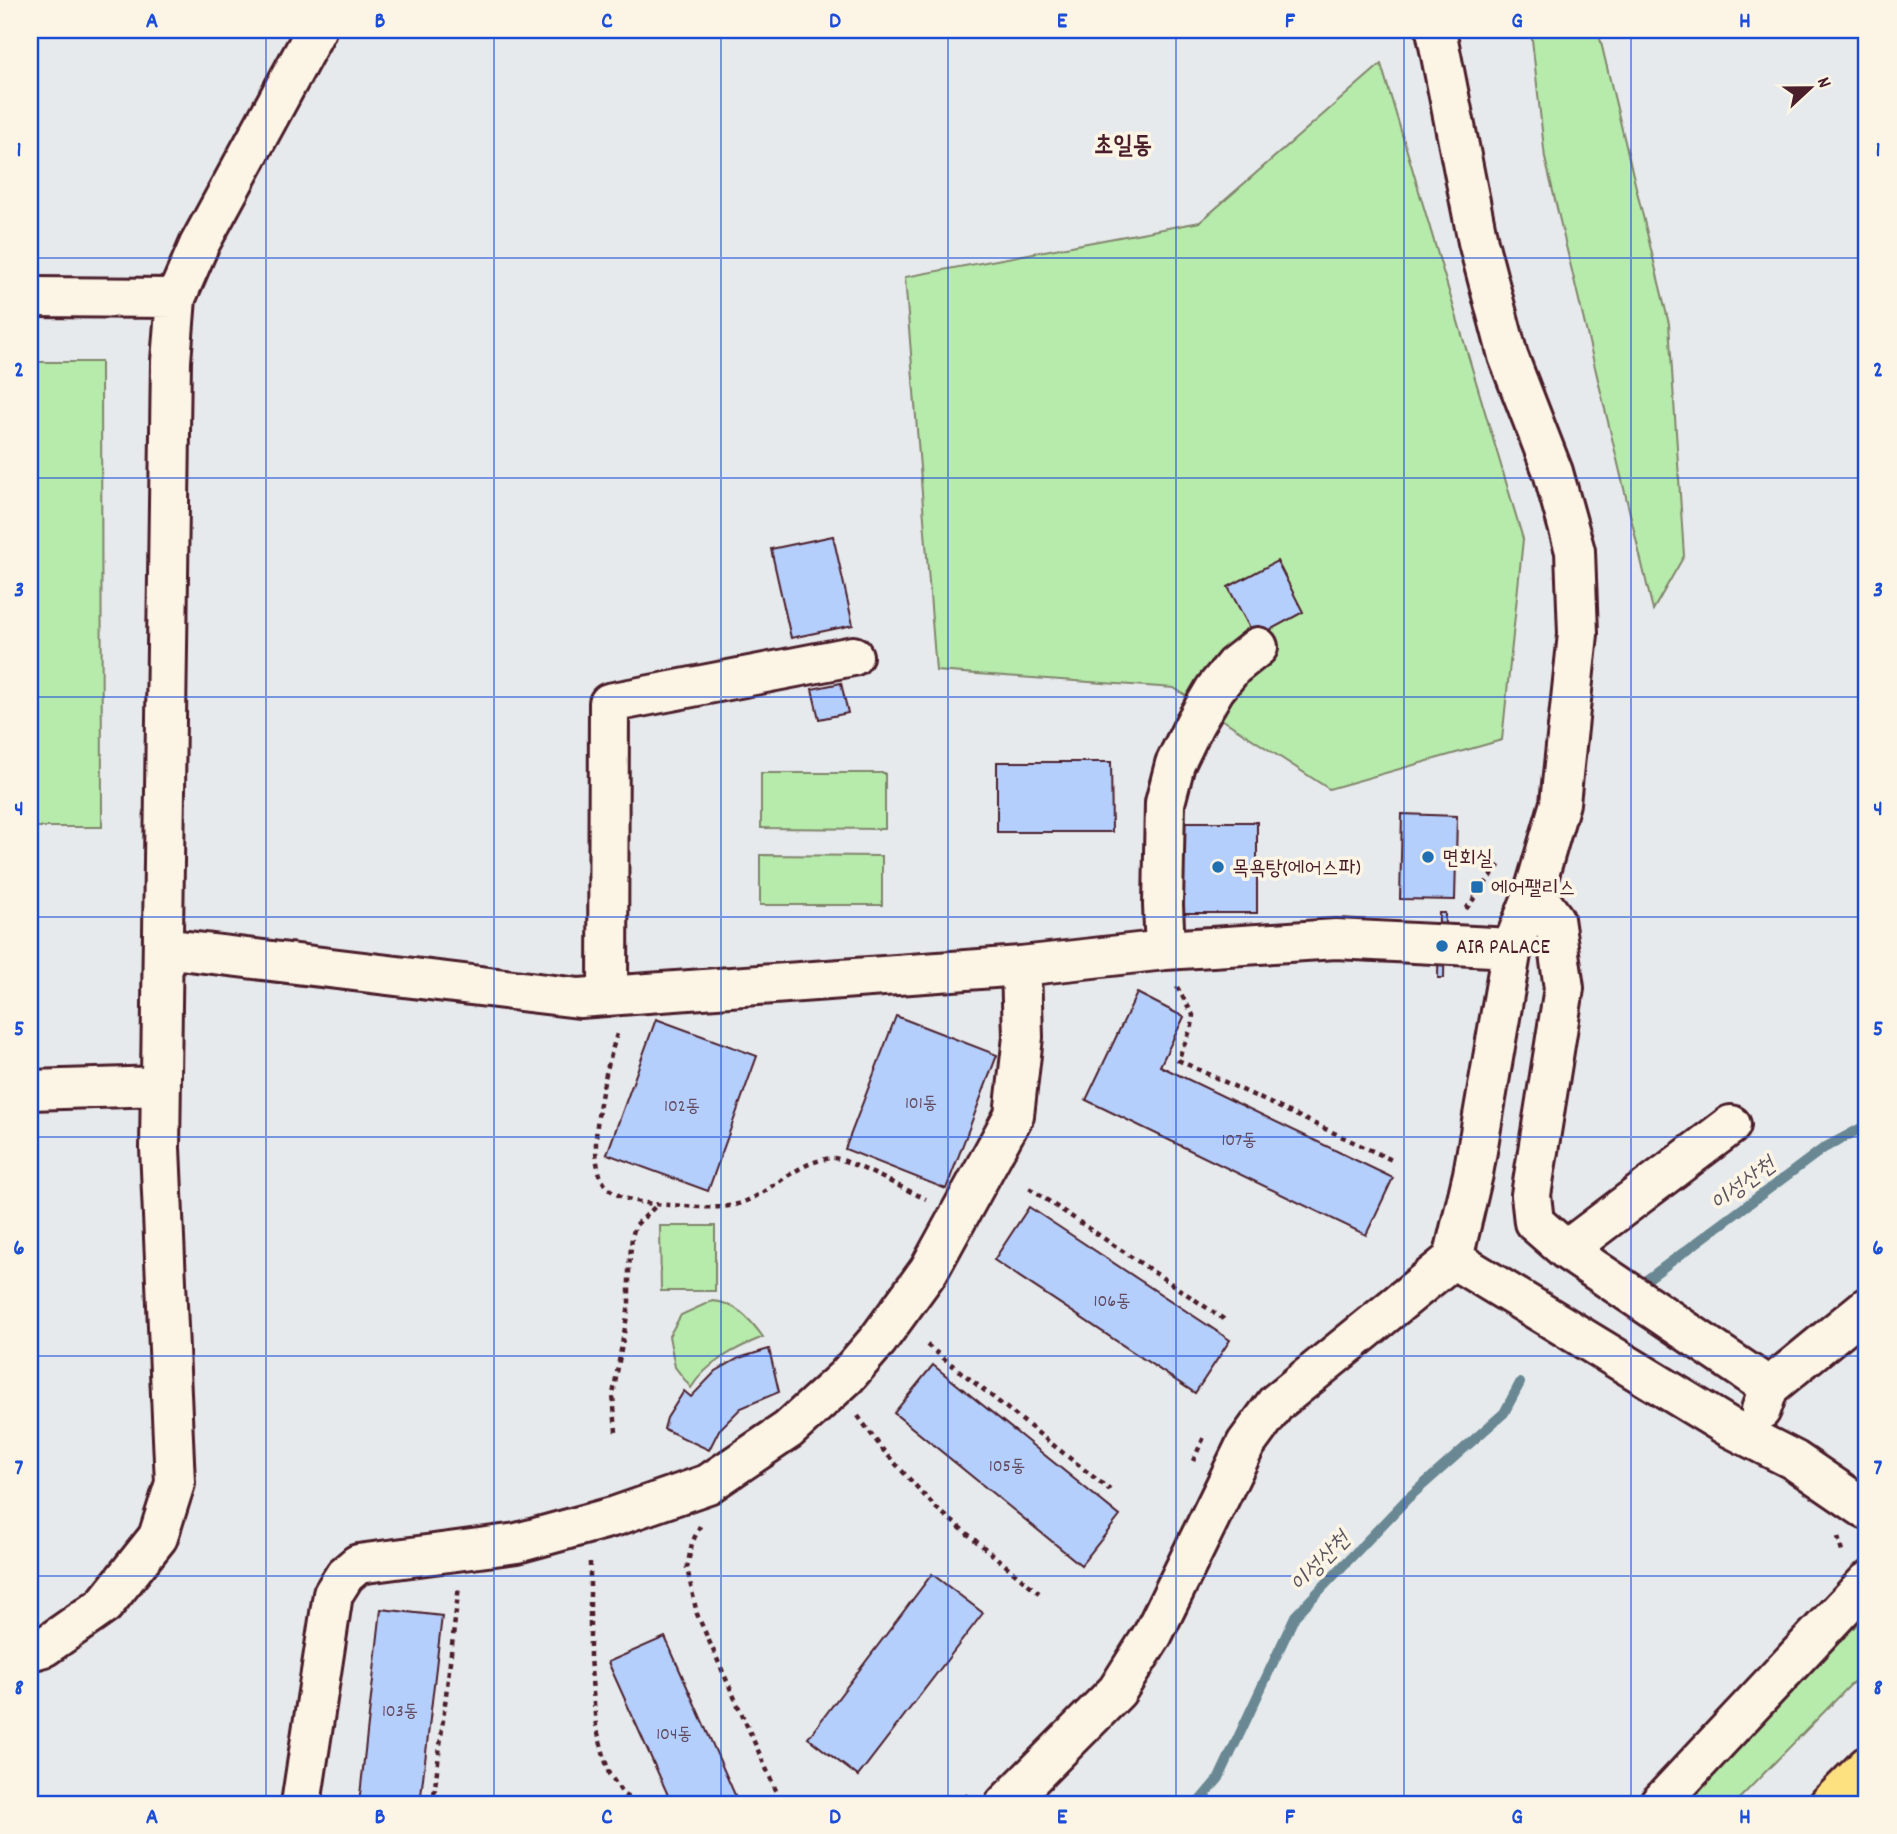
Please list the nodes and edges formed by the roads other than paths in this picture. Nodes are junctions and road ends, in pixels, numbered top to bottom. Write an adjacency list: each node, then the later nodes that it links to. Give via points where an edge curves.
1 (316, 30): 4 (street, via 199,245)
2 (1436, 30): 7 (street, via 1478,242 1508,356 1553,472 1575,551 1578,634 1560,803)
3 (30, 297): 4 (street)
4 (176, 298): 8 (street, via 171,361)
5 (1258, 647): 11 (street, via 1215,689 1175,764 1165,803 1163,905)
6 (853, 656): 12 (street, via 609,703)
7 (1534, 892): 9 (street); 16 (street, via 1554,919 1563,988 1531,1195 1534,1222)
8 (163, 948): 12 (street, via 579,998); 13 (street)
9 (1512, 948): 11 (street, via 1336,939); 17 (street, via 1473,1174)
10 (1021, 966): 11 (street); 12 (street); 25 (street, via 1023,1037 1014,1115 929,1270 862,1359 788,1430 708,1484 517,1543 358,1564 333,1594)
11 (1171, 968)
12 (608, 996)
13 (161, 1086): 14 (street); 23 (street, via 175,1483 158,1536 104,1605 44,1647)
14 (30, 1090)
15 (1731, 1125): 16 (street)
16 (1566, 1250): 19 (street)
17 (1453, 1259): 20 (street); 26 (street, via 1276,1403 1246,1444 1153,1634 1117,1691)
18 (1867, 1307): 19 (street)
19 (1769, 1387): 20 (street)
20 (1751, 1438): 21 (street, via 1794,1460)
21 (1867, 1510)
22 (1855, 1573): 27 (street, via 1772,1681)
23 (30, 1651)
24 (1867, 1766): 28 (highway)
25 (301, 1804)
26 (1005, 1804)
27 (1659, 1804)
28 (1829, 1804)

